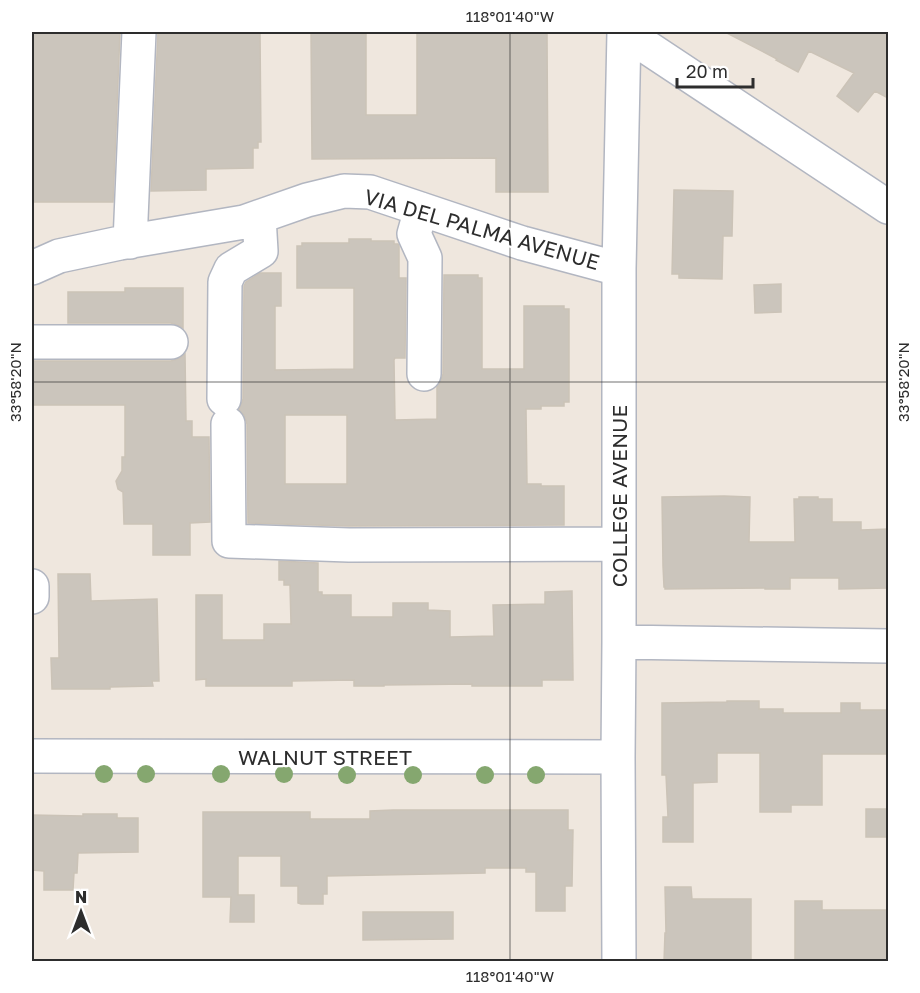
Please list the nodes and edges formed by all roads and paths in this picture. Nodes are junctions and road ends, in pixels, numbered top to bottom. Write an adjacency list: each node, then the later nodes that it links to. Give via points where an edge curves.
1 (139, 32): 6 (street)
2 (624, 32): 3 (street); 8 (street, COLLEGE AVENUE)
3 (888, 207)
4 (421, 209): 5 (street, VIA DEL PALMA AVENUE, via 370,192 344,191); 8 (street, VIA DEL PALMA AVENUE, via 522,243); 11 (street, via 414,234 425,258)
5 (259, 217): 6 (street, VIA DEL PALMA AVENUE); 12 (street, via 261,251 231,269 225,282 229,541 349,545)
6 (130, 242): 7 (street, VIA DEL PALMA AVENUE, via 59,256)
7 (32, 268)
8 (619, 269): 12 (street, COLLEGE AVENUE)
9 (32, 342): 10 (street)
10 (171, 342)
11 (424, 374)
12 (619, 544): 13 (street, COLLEGE AVENUE)
13 (619, 642): 14 (street); 16 (street, COLLEGE AVENUE)
14 (888, 646)
15 (32, 756): 16 (street, WALNUT STREET)
16 (618, 757): 17 (street, COLLEGE AVENUE)
17 (619, 962)

